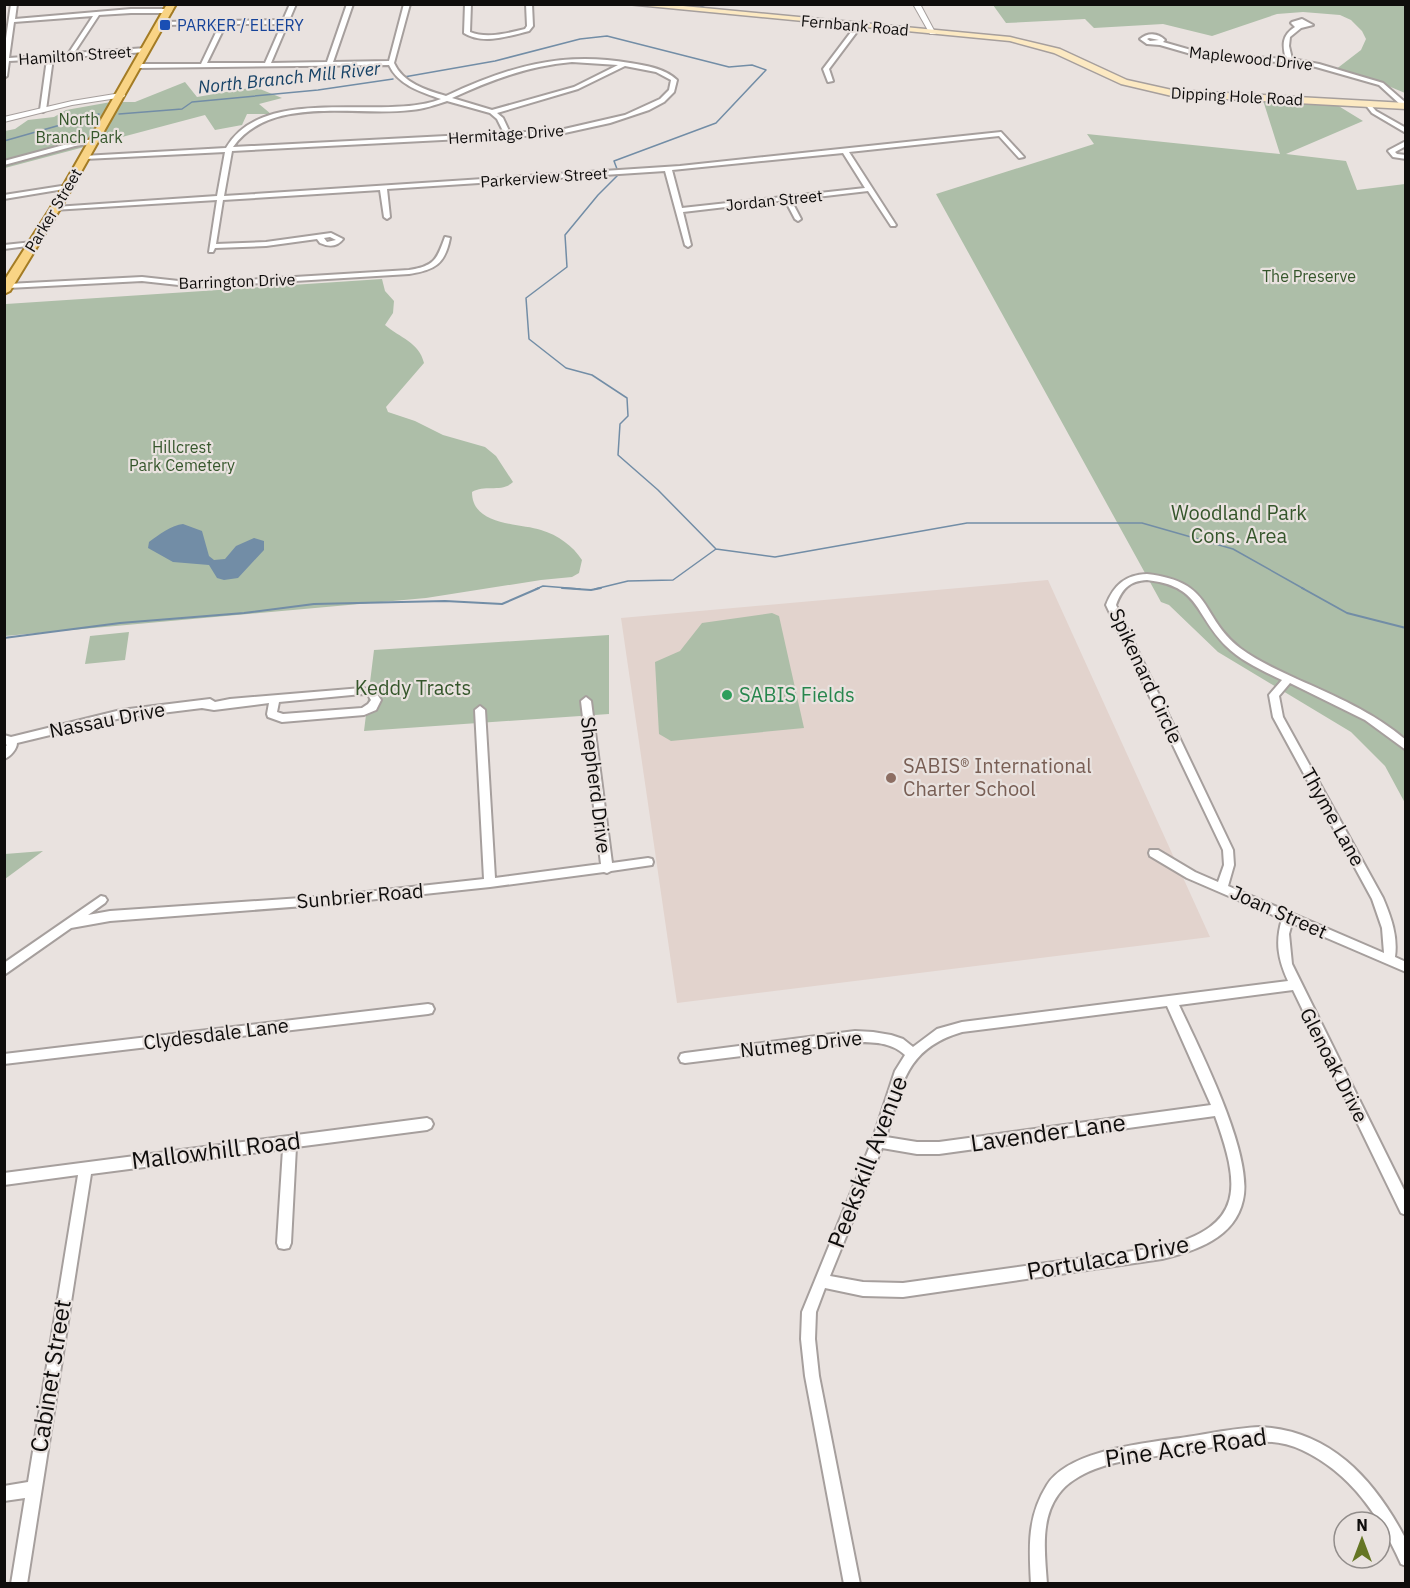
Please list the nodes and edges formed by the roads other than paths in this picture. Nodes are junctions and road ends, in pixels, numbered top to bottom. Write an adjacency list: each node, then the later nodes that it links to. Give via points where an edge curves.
1 (14, 4): 11 (street)
2 (292, 4): 13 (street)
3 (350, 4): 26 (street)
4 (407, 4): 25 (street)
5 (468, 4): 6 (street, via 467,33 482,36 527,30)
6 (529, 4)
7 (631, 4): 15 (main road, Fernbank Road)
8 (916, 4): 17 (street)
9 (170, 8): 10 (street); 14 (main road, Parker Street)
10 (97, 14): 11 (street); 21 (street)
11 (12, 21): 23 (street)
12 (224, 22): 13 (street); 14 (street); 28 (street)
13 (286, 22): 29 (street)
14 (162, 23): 20 (main road, Parker Street)
15 (859, 25): 17 (main road, Fernbank Road); 32 (street, via 826,69)
16 (1299, 27): 24 (street, via 1285,41)
17 (933, 32): 18 (main road, Fernbank Road)
18 (1006, 39): 35 (main road, Dipping Hole Road, via 1046,47 1118,80 1172,93)
19 (1160, 43): 24 (street, Maplewood Drive, via 1206,56)
20 (147, 51): 21 (street, Hamilton Street); 30 (main road, Parker Street)
21 (70, 55): 22 (street, Hamilton Street)
22 (50, 56): 23 (street, Hamilton Street); 37 (street)
23 (6, 60): 31 (street)
24 (1290, 61): 36 (street, Maplewood Drive, via 1374,81 1388,88)
25 (391, 63): 26 (street); 34 (street, via 397,75 411,85)
26 (328, 64): 29 (street)
27 (624, 64): 34 (street, Hermitage Drive, via 593,59 557,60 483,81); 38 (street, via 576,88); 41 (street, Hermitage Drive, via 669,75 674,80 674,89 649,107 603,123 560,132)
28 (203, 65): 29 (street); 30 (street)
29 (267, 65)
30 (138, 66): 33 (main road, Parker Street)
31 (4, 76)
32 (830, 81)
33 (121, 95): 37 (street); 42 (main road, Parker Street)
34 (450, 98): 38 (street); 45 (street, Hermitage Drive, via 408,109 331,108 284,115 243,130)
35 (1368, 104): 36 (main road, Dipping Hole Road); 40 (street, via 1374,112)
36 (1405, 106)
37 (43, 110): 39 (street)
38 (492, 112): 41 (street, via 500,117)
39 (4, 120)
40 (1406, 131)
41 (508, 135): 45 (street, Hermitage Drive)
42 (94, 141): 48 (main road, Parker Street); 51 (street)
43 (1406, 143): 44 (street)
44 (1398, 147): 46 (street); 50 (street, via 1391,153)
45 (229, 149): 48 (street, Hermitage Drive); 57 (street)
46 (1406, 150)
47 (845, 151): 49 (street, Parkerview Street, via 1001,134); 52 (street, Parkerview Street); 55 (street)
48 (85, 157): 53 (main road, Parker Street)
49 (1021, 157)
50 (1406, 157)
51 (4, 163)
52 (668, 169): 54 (street, Parkerview Street); 60 (street)
53 (68, 186): 56 (street); 59 (main road, Parker Street)
54 (383, 187): 57 (street, Parkerview Street); 61 (street)
55 (870, 189): 58 (street, Jordan Street); 63 (street)
56 (4, 197)
57 (221, 198): 59 (street, Parkerview Street); 64 (street, via 212,248)
58 (787, 198): 60 (street, Jordan Street); 62 (street)
59 (56, 209): 66 (main road, Parker Street)
60 (679, 210): 67 (street)
61 (387, 217)
62 (798, 219)
63 (893, 225)
64 (320, 237)
65 (447, 238): 69 (street, Barrington Drive, via 440,260 409,272 196,285 142,279)
66 (33, 244): 68 (street); 69 (main road, Parker Street)
67 (688, 244)
68 (4, 247)
69 (6, 287)
70 (1288, 679): 75 (street, Spikenard Circle, via 1372,721); 81 (street, Spikenard Circle, via 1222,638 1201,602 1181,585 1151,577 1135,578 1114,591 1111,605 1228,849 1229,865); 85 (street, Thyme Lane, via 1274,695 1278,717 1388,922 1392,942)
71 (274, 699): 71 (street, Nassau Drive, via 362,691 374,694 376,700 364,711 282,718 272,714); 74 (street, Nassau Drive, via 112,715)
72 (586, 701): 79 (street, Shepherd Drive)
73 (480, 710): 80 (street)
74 (8, 740): 76 (street, Nassau Drive, via 11,749)
75 (1406, 746)
76 (4, 755)
77 (1154, 853): 81 (street, Joan Street)
78 (648, 862): 79 (street, Sunbrier Road)
79 (607, 868): 80 (street, Sunbrier Road)
80 (490, 883): 84 (street, Sunbrier Road, via 330,900 110,916)
81 (1222, 887): 83 (street, Joan Street)
82 (101, 900): 84 (street)
83 (1288, 917): 85 (street, Joan Street); 88 (street, Glenoak Drive, via 1282,946)
84 (71, 923): 87 (street)
85 (1389, 960): 86 (street, Joan Street)
86 (1406, 967)
87 (4, 970)
88 (1294, 985): 89 (street, Peekskill Avenue); 100 (street, Glenoak Drive)
89 (1171, 1001): 91 (street, Peekskill Avenue, via 962,1027 941,1033); 94 (street, Portulaca Drive)
90 (428, 1009): 93 (street, Clydesdale Lane)
91 (912, 1054): 92 (street, Nutmeg Drive, via 907,1047 873,1036); 96 (street, Peekskill Avenue, via 901,1071)
92 (685, 1058)
93 (4, 1059)
94 (1218, 1110): 96 (street, Lavender Lane, via 939,1148); 102 (street, Portulaca Drive, via 1235,1162 1237,1199 1224,1222 1197,1244 1162,1253 903,1290 863,1289)
95 (427, 1124): 97 (street, Mallowhill Road)
96 (878, 1141): 102 (street, Peekskill Avenue)
97 (290, 1142): 98 (street, Mallowhill Road); 101 (street)
98 (85, 1168): 99 (street, Mallowhill Road); 103 (street, Cabinet Street)
99 (4, 1179)
100 (1406, 1209)
101 (284, 1243)
102 (822, 1281): 107 (street, Peekskill Avenue, via 809,1312 810,1357)
103 (32, 1489): 104 (street); 106 (street, Cabinet Street)
104 (4, 1494)
105 (1406, 1559): 108 (street, Pine Acre Road, via 1386,1516 1330,1458 1278,1434 1247,1435 1096,1459 1071,1472 1052,1491 1038,1521 1035,1552)
106 (19, 1584)
107 (852, 1584)
108 (1039, 1584)

